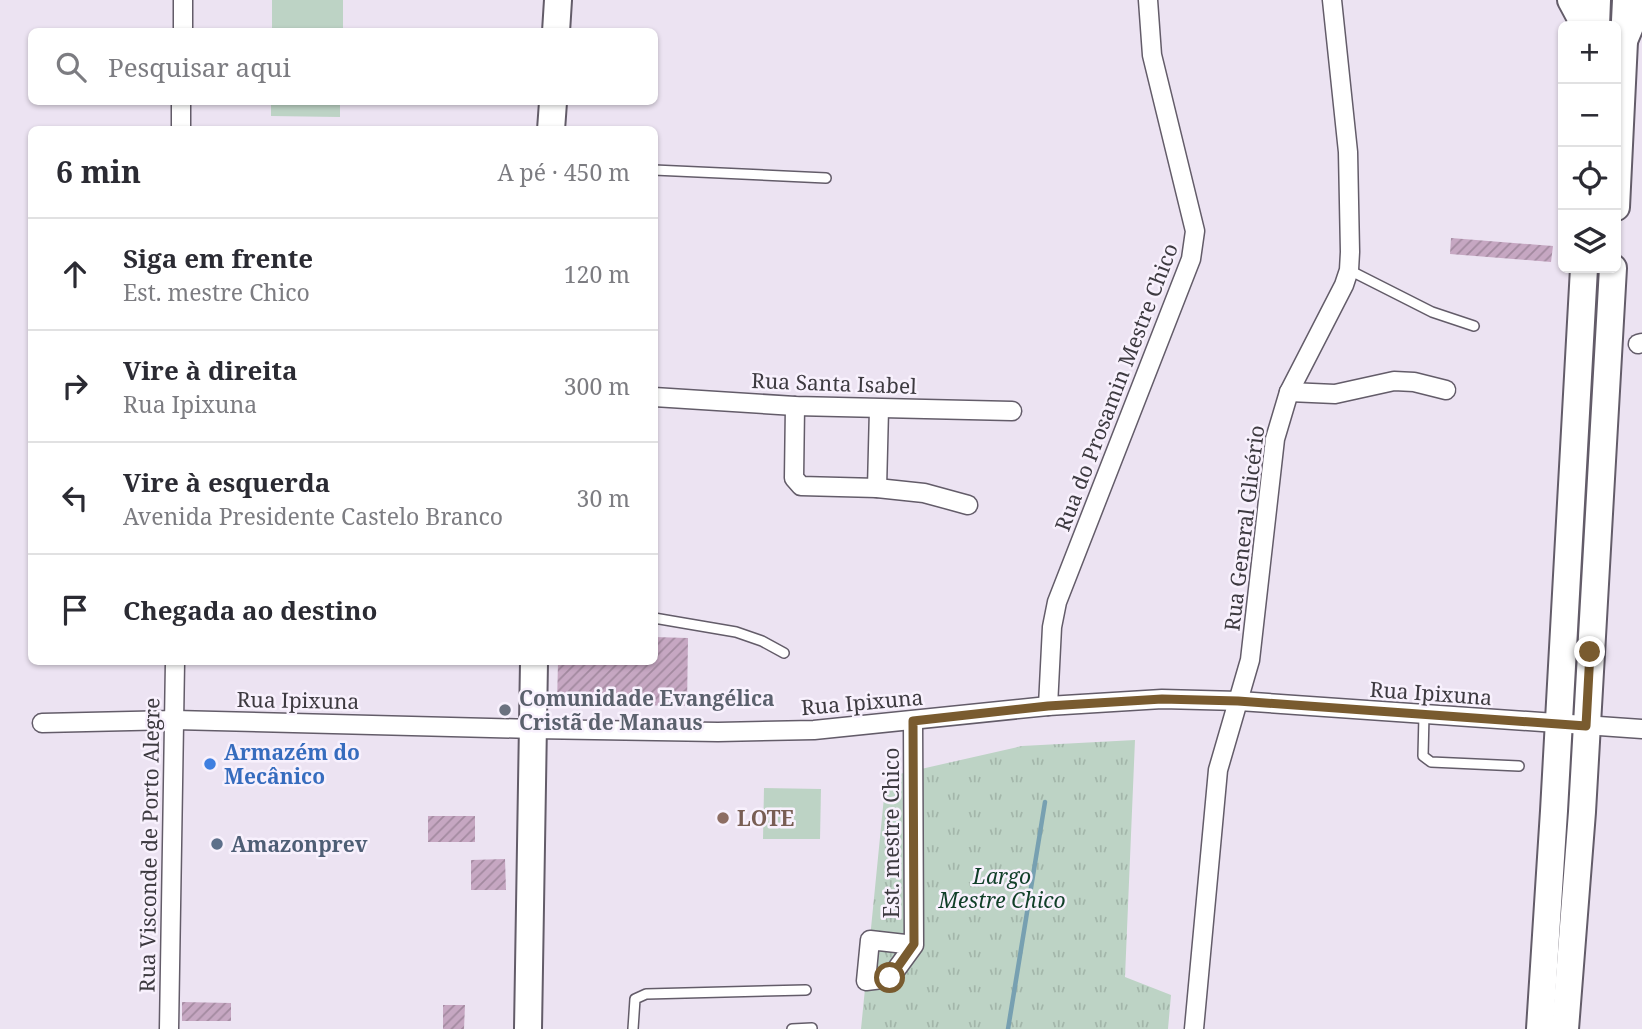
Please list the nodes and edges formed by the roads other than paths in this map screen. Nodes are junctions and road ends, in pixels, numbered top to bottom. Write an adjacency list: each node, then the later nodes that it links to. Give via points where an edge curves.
1 (183, 0): 11 (street)
2 (558, 0): 12 (main road)
3 (1148, 0): 40 (street, Rua do Prosamin Mestre Chico, via 1152,55 1195,243 1058,601 1052,627)
4 (1332, 0): 21 (street, Rua General Glicério, via 1348,152)
5 (1570, 0): 9 (main road)
6 (1597, 0): 10 (main road)
7 (1626, 0): 13 (main road)
8 (1642, 6): 13 (main road)
9 (1582, 21)
10 (1596, 21)
11 (183, 28)
12 (556, 28)
13 (1624, 38): 18 (main road, via 1627,70)
14 (181, 105): 16 (street)
15 (553, 105): 17 (main road)
16 (181, 126)
17 (551, 126)
18 (1621, 147)
19 (658, 170): 20 (lane)
20 (826, 178)
21 (1349, 270): 24 (lane, via 1425,309); 28 (street, Rua General Glicério)
22 (1584, 273): 25 (main road)
23 (1613, 273): 26 (main road)
24 (1474, 326)
25 (1579, 355): 26 (main road); 45 (main road)
26 (1608, 358): 46 (main road)
27 (1446, 390): 28 (street, via 1394,381 1335,394)
28 (1289, 392): 39 (street, Rua General Glicério, via 1275,439 1250,660)
29 (658, 397): 30 (street, Rua Santa Isabel)
30 (795, 405): 31 (street, Rua Santa Isabel); 33 (street, via 796,483)
31 (879, 409): 32 (street, Rua Santa Isabel); 33 (street)
32 (1012, 411)
33 (877, 488): 34 (street, via 924,493)
34 (968, 505)
35 (658, 619): 36 (lane, via 748,636)
36 (784, 653)
37 (175, 665): 42 (street, Rua Visconde de Porto Alegre)
38 (534, 665): 47 (main road)
39 (1238, 701): 40 (street, Rua Ipixuna, via 1162,699); 41 (street, Rua Ipixuna); 57 (street, Rua General Glicério, via 1218,771)
40 (1048, 706): 43 (street, Rua Ipixuna)
41 (1424, 715): 45 (street, Rua Ipixuna); 49 (lane, via 1423,756 1431,762)
42 (175, 720): 44 (street, Rua Ipixuna); 47 (street, Rua Ipixuna); 53 (street, Rua Visconde de Porto Alegre)
43 (913, 721): 47 (street, Rua Ipixuna, via 814,730); 50 (street, Est. mestre Chico)
44 (42, 723)
45 (1559, 725): 46 (street, Rua Ipixuna); 58 (main road)
46 (1586, 726): 48 (street, Rua Ipixuna); 59 (main road)
47 (533, 729): 54 (main road)
48 (1642, 729)
49 (1519, 766)
50 (914, 944)
51 (806, 990): 55 (lane, via 646,994 635,999)
52 (812, 1028): 56 (lane)
53 (169, 1029)
54 (528, 1029)
55 (634, 1029)
56 (792, 1029)
57 (1194, 1029)
58 (1540, 1029)
59 (1565, 1029)

